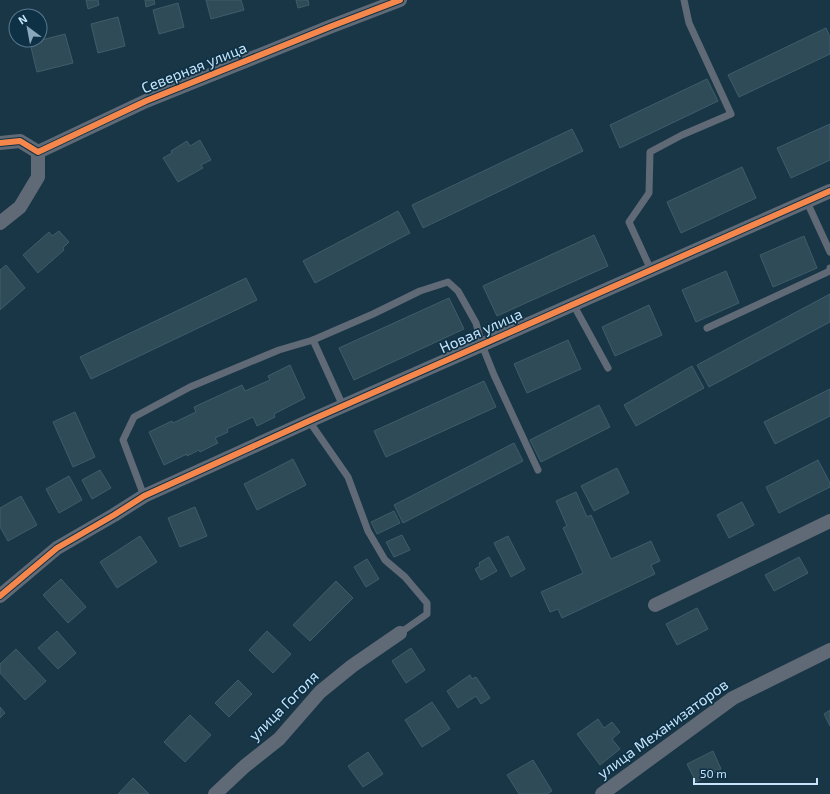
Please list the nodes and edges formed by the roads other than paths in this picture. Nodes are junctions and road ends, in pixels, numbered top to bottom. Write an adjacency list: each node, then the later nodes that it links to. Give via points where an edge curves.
1 (400, 0): 4 (street, Северная улица, via 146,101)
2 (684, 0): 10 (lane, via 689,23 731,114 650,152 649,193 629,222)
3 (0, 143): 4 (street, via 20,141)
4 (38, 152): 7 (street, via 38,178 20,207)
5 (830, 191): 6 (street, Новая улица)
6 (807, 202): 8 (lane); 10 (street, Новая улица)
7 (0, 223)
8 (830, 252)
9 (830, 268): 12 (lane, via 830,271)
10 (651, 270): 11 (street, Новая улица)
11 (573, 304): 14 (street, Новая улица); 15 (lane)
12 (707, 328)
13 (313, 340): 14 (lane, via 420,291 448,282 458,291 476,323); 16 (lane); 19 (lane, via 279,350 190,387 134,417 123,440)
14 (482, 345): 16 (street, Новая улица); 18 (lane)
15 (608, 368)
16 (342, 406): 17 (street, Новая улица)
17 (308, 421): 19 (street, Новая улица); 23 (lane, via 348,477 368,531 385,560 405,577 427,603 427,614)
18 (538, 470)
19 (144, 496): 21 (street, Новая улица, via 57,548)
20 (830, 521): 22 (street)
21 (0, 596)
22 (655, 605)
23 (400, 632): 25 (street, улица Гоголя, via 320,692 279,739)
24 (830, 650): 26 (street, улица Механизаторов, via 733,698)
25 (215, 794)
26 (602, 794)

